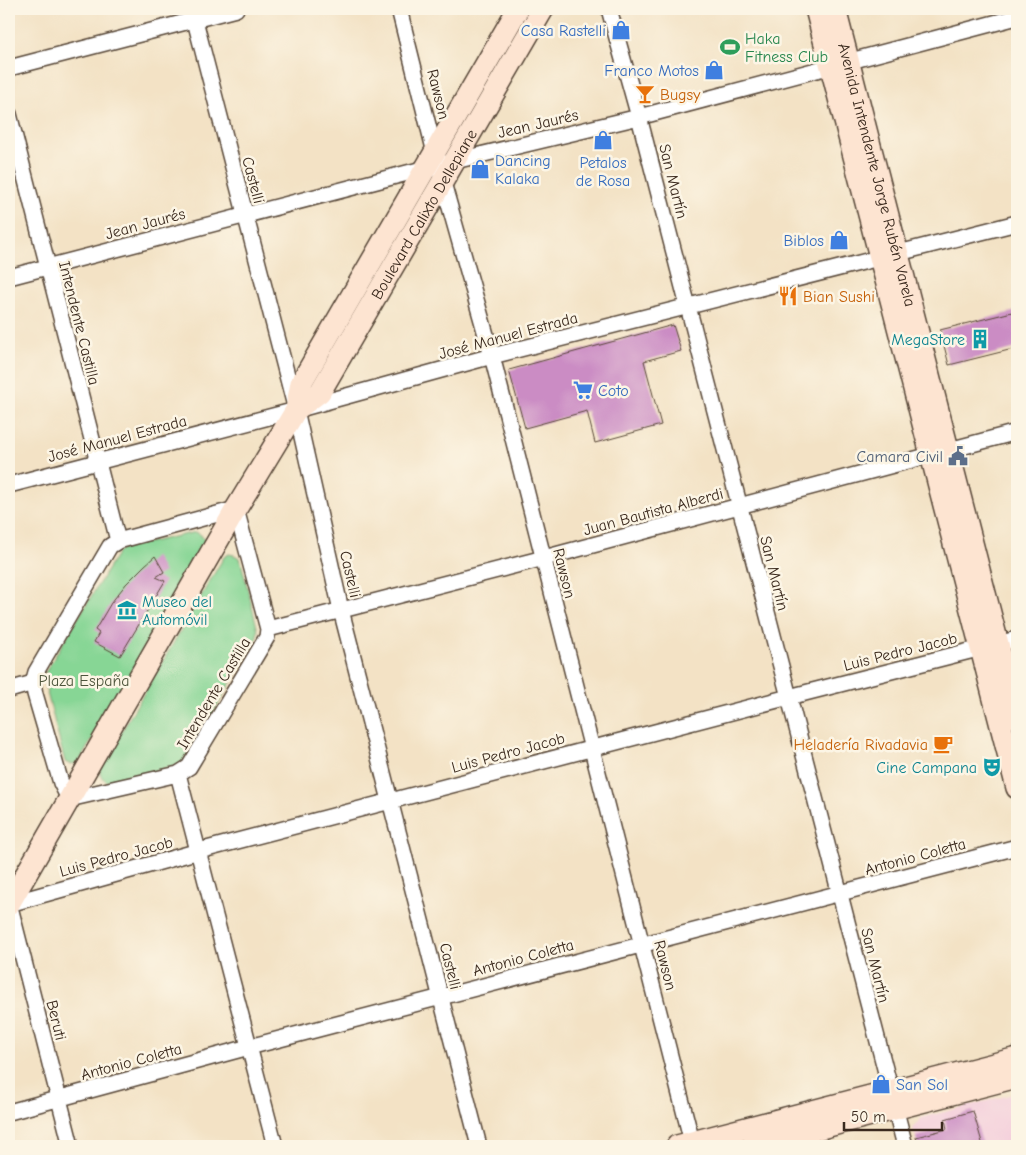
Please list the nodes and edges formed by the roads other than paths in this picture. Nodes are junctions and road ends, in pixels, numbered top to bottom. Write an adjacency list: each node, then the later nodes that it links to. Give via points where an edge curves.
1 (236, 9): 8 (street)
2 (399, 9): 14 (street, Rawson)
3 (518, 9): 14 (main road, Boulevard Calixto Dellepiane)
4 (543, 9): 14 (main road, Boulevard Calixto Dellepiane)
5 (609, 9): 13 (street, San Martín)
6 (816, 9): 10 (main road, Avenida Intendente Jorge Rubén Varela)
7 (835, 9): 10 (main road, Avenida Intendente Jorge Rubén Varela)
8 (193, 14): 11 (street); 15 (street, Castelli)
9 (1017, 17): 10 (street, Jean Jaurés)
10 (839, 64): 13 (street, Jean Jaurés); 17 (main road, Avenida Intendente Jorge Rubén Varela)
11 (9, 68)
12 (9, 114): 18 (street, Intendente Castilla)
13 (639, 117): 14 (street, Jean Jaurés); 20 (street, San Martín)
14 (439, 165): 15 (street, Jean Jaurés); 21 (street, Rawson); 22 (main road, Boulevard Calixto Dellepiane, via 320,392)
15 (245, 215): 18 (street, Jean Jaurés); 22 (street, Castelli)
16 (1017, 223): 17 (street, José Manuel Estrada)
17 (890, 256): 20 (street, José Manuel Estrada); 24 (main road, Avenida Intendente Jorge Rubén Varela)
18 (48, 266): 19 (street, Jean Jaurés); 25 (street, Intendente Castilla)
19 (9, 277)
20 (688, 306): 21 (street, José Manuel Estrada); 27 (street, San Martín)
21 (492, 356): 22 (street, José Manuel Estrada); 30 (street, Rawson)
22 (296, 410): 25 (street, José Manuel Estrada); 28 (main road, Boulevard Calixto Dellepiane); 31 (street, Castelli)
23 (1017, 432): 24 (street, Juan Bautista Alberdi)
24 (940, 452): 27 (street, Juan Bautista Alberdi); 33 (main road, Avenida Intendente Jorge Rubén Varela)
25 (98, 462): 26 (street, José Manuel Estrada); 29 (street, Intendente Castilla)
26 (9, 485)
27 (740, 506): 30 (street, Juan Bautista Alberdi); 36 (street, San Martín)
28 (236, 510): 29 (street); 32 (street, Intendente Castilla); 41 (main road, Boulevard Calixto Dellepiane)
29 (118, 541): 34 (street, via 110,546)
30 (544, 558): 31 (street, Juan Bautista Alberdi); 38 (street, Rawson)
31 (341, 610): 32 (street, Juan Bautista Alberdi); 42 (street, Castelli)
32 (268, 629): 39 (street, Intendente Castilla, via 267,637 190,767)
33 (999, 644): 36 (street, Luis Pedro Jacob); 37 (main road, Avenida Intendente Jorge Rubén Varela); 40 (main road, Avenida Intendente Jorge Rubén Varela)
34 (32, 682): 35 (street); 41 (street, via 61,783)
35 (9, 690)
36 (789, 697): 38 (street, Luis Pedro Jacob); 45 (street, San Martín)
37 (1017, 718)
38 (592, 748): 42 (street, Luis Pedro Jacob); 47 (street, Rawson)
39 (178, 774): 41 (street); 44 (street)
40 (1017, 788)
41 (69, 799): 46 (main road, Boulevard Calixto Dellepiane)
42 (390, 801): 44 (street, Luis Pedro Jacob); 48 (street, Castelli)
43 (1017, 847): 45 (street, Antonio Coletta)
44 (199, 851): 46 (street, Luis Pedro Jacob); 49 (street)
45 (840, 894): 47 (street, Antonio Coletta); 53 (street, San Martín)
46 (9, 904): 52 (street, Beruti)
47 (642, 944): 48 (street, Antonio Coletta); 55 (street, Rawson)
48 (440, 997): 49 (street, Antonio Coletta); 58 (street, Castelli)
49 (249, 1047): 52 (street, Antonio Coletta); 57 (street)
50 (1017, 1058): 53 (main road)
51 (1017, 1077): 53 (main road)
52 (59, 1098): 54 (street, Antonio Coletta); 56 (street, Beruti)
53 (893, 1100): 55 (main road); 59 (main road); 60 (street, San Martín)
54 (9, 1112)
55 (688, 1145)
56 (71, 1146)
57 (275, 1146)
58 (479, 1146)
59 (752, 1146)
60 (904, 1146)

